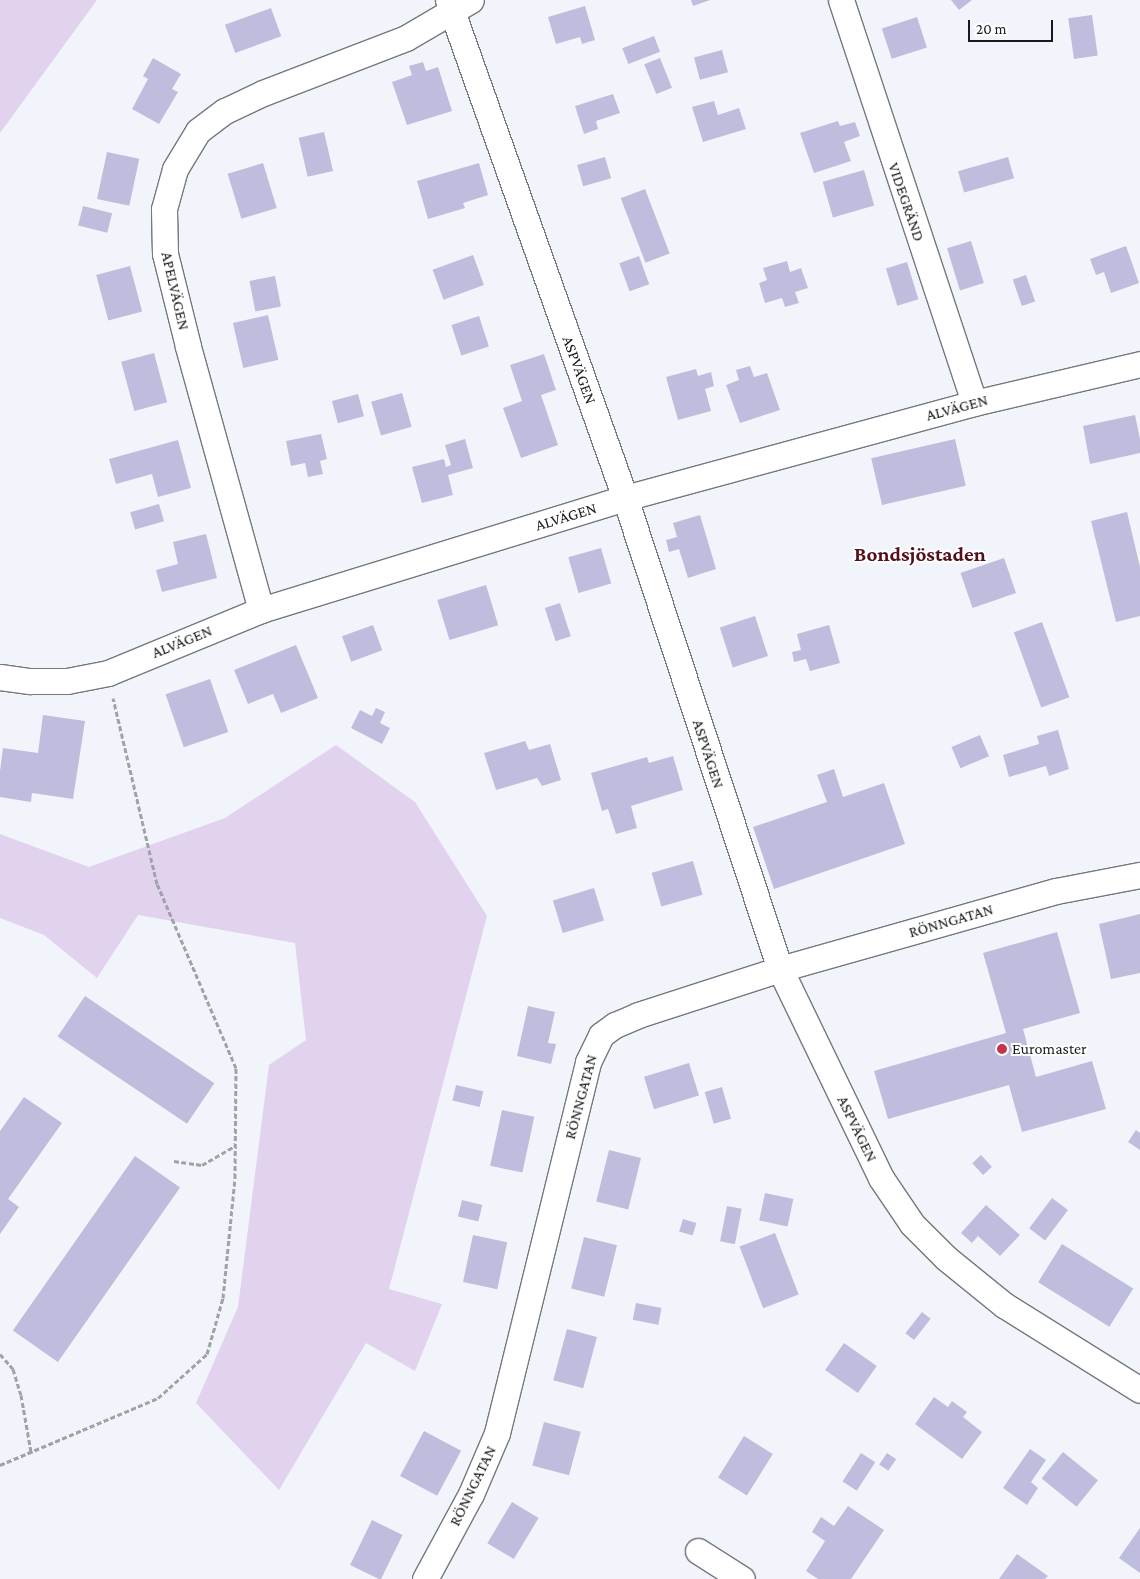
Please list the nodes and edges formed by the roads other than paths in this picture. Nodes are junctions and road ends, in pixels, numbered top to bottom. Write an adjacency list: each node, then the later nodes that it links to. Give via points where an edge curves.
1 (841, 0): 4 (street, VIDEGRÄND)
2 (457, 4): 5 (street, ASPVÄGEN); 6 (street, APELVÄGEN, via 406,38 225,111 198,131 175,169 164,209 165,254)
3 (1140, 364): 4 (street, ALVÄGEN)
4 (974, 403): 5 (street, ALVÄGEN)
5 (625, 498): 6 (street, ALVÄGEN); 9 (street, ASPVÄGEN)
6 (261, 610): 7 (street, ALVÄGEN, via 108,673 67,681)
7 (0, 677)
8 (1140, 875): 9 (street, RÖNNGATAN, via 1056,891)
9 (780, 969): 10 (street, ASPVÄGEN, via 881,1178 912,1224 946,1258 1004,1305); 12 (street, RÖNNGATAN, via 638,1015 602,1035 594,1047 497,1432 471,1494)
10 (1140, 1390)
11 (698, 1551): 13 (street)
12 (426, 1579)
13 (742, 1579)

